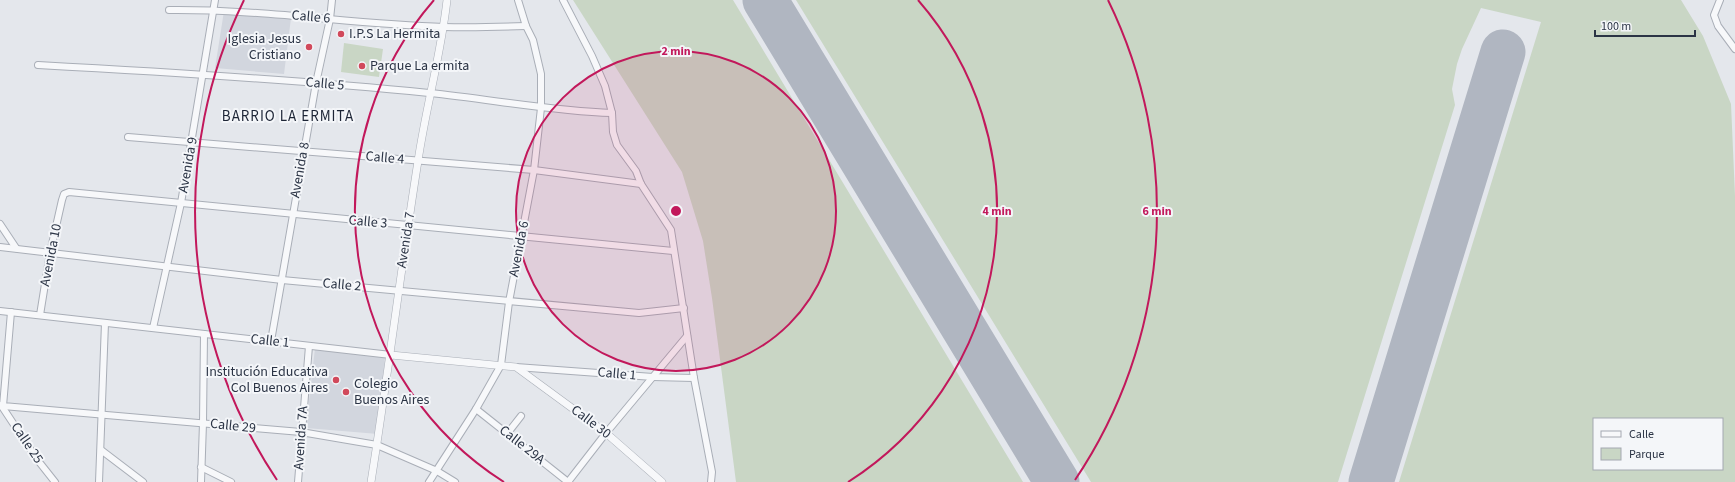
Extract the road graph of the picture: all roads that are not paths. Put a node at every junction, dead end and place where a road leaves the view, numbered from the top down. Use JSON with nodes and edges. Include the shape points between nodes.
{"nodes":[{"id":1,"x":215,"y":0,"type":"edge"},
{"id":2,"x":332,"y":0,"type":"edge"},
{"id":3,"x":447,"y":0,"type":"edge"},
{"id":4,"x":518,"y":0,"type":"edge"},
{"id":5,"x":562,"y":0,"type":"edge"},
{"id":6,"x":1720,"y":0,"type":"edge"},
{"id":7,"x":214,"y":9,"type":"junction"},
{"id":8,"x":169,"y":10,"type":"dead end"},
{"id":9,"x":330,"y":19,"type":"junction"},
{"id":10,"x":526,"y":26,"type":"junction"},
{"id":11,"x":443,"y":27,"type":"junction"},
{"id":12,"x":1735,"y":49,"type":"edge"},
{"id":13,"x":38,"y":65,"type":"dead end"},
{"id":14,"x":202,"y":74,"type":"junction"},
{"id":15,"x":316,"y":83,"type":"junction"},
{"id":16,"x":430,"y":93,"type":"junction"},
{"id":17,"x":541,"y":108,"type":"junction"},
{"id":18,"x":612,"y":113,"type":"junction"},
{"id":19,"x":128,"y":137,"type":"dead end"},
{"id":20,"x":192,"y":142,"type":"junction"},
{"id":21,"x":304,"y":151,"type":"junction"},
{"id":22,"x":418,"y":160,"type":"junction"},
{"id":23,"x":534,"y":170,"type":"junction"},
{"id":24,"x":641,"y":184,"type":"junction"},
{"id":25,"x":64,"y":194,"type":"joint"},
{"id":26,"x":181,"y":202,"type":"junction"},
{"id":27,"x":293,"y":215,"type":"junction"},
{"id":28,"x":0,"y":224,"type":"edge"},
{"id":29,"x":408,"y":226,"type":"junction"},
{"id":30,"x":521,"y":237,"type":"junction"},
{"id":31,"x":0,"y":247,"type":"edge"},
{"id":32,"x":16,"y":248,"type":"junction"},
{"id":33,"x":673,"y":251,"type":"junction"},
{"id":34,"x":50,"y":252,"type":"junction"},
{"id":35,"x":166,"y":265,"type":"junction"},
{"id":36,"x":282,"y":280,"type":"junction"},
{"id":37,"x":398,"y":290,"type":"junction"},
{"id":38,"x":509,"y":302,"type":"junction"},
{"id":39,"x":684,"y":308,"type":"junction"},
{"id":40,"x":0,"y":311,"type":"edge"},
{"id":41,"x":11,"y":312,"type":"junction"},
{"id":42,"x":40,"y":316,"type":"junction"},
{"id":43,"x":105,"y":323,"type":"junction"},
{"id":44,"x":153,"y":328,"type":"junction"},
{"id":45,"x":204,"y":334,"type":"junction"},
{"id":46,"x":687,"y":336,"type":"junction"},
{"id":47,"x":271,"y":341,"type":"junction"},
{"id":48,"x":309,"y":346,"type":"junction"},
{"id":49,"x":391,"y":355,"type":"junction"},
{"id":50,"x":501,"y":365,"type":"junction"},
{"id":51,"x":516,"y":367,"type":"junction"},
{"id":52,"x":540,"y":369,"type":"junction"},
{"id":53,"x":653,"y":377,"type":"junction"},
{"id":54,"x":694,"y":378,"type":"junction"},
{"id":55,"x":535,"y":381,"type":"junction"},
{"id":56,"x":1,"y":405,"type":"edge"},
{"id":57,"x":476,"y":409,"type":"junction"},
{"id":58,"x":101,"y":416,"type":"junction"},
{"id":59,"x":521,"y":416,"type":"dead end"},
{"id":60,"x":203,"y":423,"type":"junction"},
{"id":61,"x":301,"y":432,"type":"junction"},
{"id":62,"x":606,"y":433,"type":"junction"},
{"id":63,"x":507,"y":434,"type":"junction"},
{"id":64,"x":376,"y":445,"type":"junction"},
{"id":65,"x":101,"y":450,"type":"junction"},
{"id":66,"x":201,"y":467,"type":"junction"},
{"id":67,"x":437,"y":471,"type":"junction"},
{"id":68,"x":55,"y":482,"type":"edge"},
{"id":69,"x":99,"y":482,"type":"edge"},
{"id":70,"x":143,"y":482,"type":"edge"},
{"id":71,"x":200,"y":482,"type":"edge"},
{"id":72,"x":232,"y":482,"type":"edge"},
{"id":73,"x":298,"y":482,"type":"edge"},
{"id":74,"x":371,"y":482,"type":"edge"},
{"id":75,"x":429,"y":482,"type":"edge"},
{"id":76,"x":455,"y":482,"type":"edge"},
{"id":77,"x":568,"y":482,"type":"edge"},
{"id":78,"x":662,"y":482,"type":"edge"},
{"id":79,"x":711,"y":482,"type":"edge"}],
"edges":[{"from":1,"to":7,"type":"street","name":"Avenida 9"},
{"from":2,"to":9,"type":"street","name":"Avenida 8"},
{"from":3,"to":11,"type":"street","name":"Avenida 7"},
{"from":4,"to":10,"type":"street","name":"Avenida 6"},
{"from":5,"to":18,"type":"street","via":[[592,56],[605,86]]},
{"from":6,"to":12,"type":"street","via":[[1714,15],[1718,26]]},
{"from":7,"to":8,"type":"street","name":"Calle 6"},
{"from":7,"to":9,"type":"street","name":"Calle 6"},
{"from":7,"to":14,"type":"street","name":"Avenida 9"},
{"from":9,"to":11,"type":"street","name":"Calle 6"},
{"from":9,"to":15,"type":"street","name":"Avenida 8"},
{"from":10,"to":11,"type":"street","name":"Calle 6"},
{"from":10,"to":17,"type":"street","name":"Avenida 6","via":[[533,40],[542,74]]},
{"from":11,"to":16,"type":"street","name":"Avenida 7"},
{"from":13,"to":14,"type":"street","name":"Calle 5"},
{"from":14,"to":15,"type":"street","name":"Calle 5"},
{"from":14,"to":20,"type":"street","name":"Avenida 9"},
{"from":15,"to":16,"type":"street","name":"Calle 5"},
{"from":15,"to":21,"type":"street","name":"Avenida 8"},
{"from":16,"to":17,"type":"street","name":"Calle 5"},
{"from":16,"to":22,"type":"street","name":"Avenida 7"},
{"from":17,"to":18,"type":"street","name":"Calle 5"},
{"from":17,"to":23,"type":"street","name":"Avenida 6"},
{"from":18,"to":24,"type":"street","via":[[617,146],[636,171]]},
{"from":19,"to":20,"type":"street","name":"Calle 4"},
{"from":20,"to":21,"type":"street","name":"Calle 4"},
{"from":20,"to":26,"type":"street","name":"Avenida 9"},
{"from":21,"to":22,"type":"street","name":"Calle 4"},
{"from":21,"to":27,"type":"street","name":"Avenida 8"},
{"from":22,"to":23,"type":"street","name":"Calle 4"},
{"from":22,"to":29,"type":"street","name":"Avenida 7"},
{"from":23,"to":24,"type":"street","name":"Calle 4"},
{"from":23,"to":30,"type":"street","name":"Avenida 6"},
{"from":24,"to":33,"type":"street","via":[[671,230]]},
{"from":25,"to":26,"type":"street","name":"Calle 3","via":[[69,192]]},
{"from":25,"to":34,"type":"street","name":"Avenida 10"},
{"from":26,"to":27,"type":"street","name":"Calle 3"},
{"from":26,"to":35,"type":"street","name":"Avenida 9"},
{"from":27,"to":29,"type":"street","name":"Calle 3"},
{"from":27,"to":36,"type":"street","name":"Avenida 8"},
{"from":28,"to":32,"type":"street"},
{"from":29,"to":30,"type":"street","name":"Calle 3"},
{"from":29,"to":37,"type":"street","name":"Avenida 7"},
{"from":30,"to":33,"type":"street","name":"Calle 3"},
{"from":30,"to":38,"type":"street","name":"Avenida 6"},
{"from":31,"to":32,"type":"street","name":"Calle 2"},
{"from":32,"to":34,"type":"street","name":"Calle 2"},
{"from":33,"to":39,"type":"street"},
{"from":34,"to":35,"type":"street","name":"Calle 2"},
{"from":34,"to":42,"type":"street","name":"Avenida 10"},
{"from":35,"to":36,"type":"street","name":"Calle 2"},
{"from":35,"to":44,"type":"street","name":"Avenida 9"},
{"from":36,"to":37,"type":"street","name":"Calle 2"},
{"from":36,"to":47,"type":"street","name":"Avenida 8"},
{"from":37,"to":38,"type":"street","name":"Calle 2"},
{"from":37,"to":49,"type":"street","name":"Avenida 7"},
{"from":38,"to":39,"type":"street","name":"Calle 2","via":[[639,314]]},
{"from":38,"to":50,"type":"street","name":"Avenida 6"},
{"from":39,"to":46,"type":"street"},
{"from":40,"to":41,"type":"street","name":"Calle 1"},
{"from":41,"to":42,"type":"street","name":"Calle 1"},
{"from":41,"to":56,"type":"street"},
{"from":42,"to":43,"type":"street","name":"Calle 1"},
{"from":43,"to":44,"type":"street","name":"Calle 1"},
{"from":43,"to":58,"type":"street"},
{"from":44,"to":45,"type":"street","name":"Calle 1"},
{"from":45,"to":47,"type":"street","name":"Calle 1"},
{"from":45,"to":60,"type":"street"},
{"from":46,"to":53,"type":"street"},
{"from":46,"to":54,"type":"street"},
{"from":47,"to":48,"type":"street","name":"Calle 1"},
{"from":48,"to":49,"type":"street","name":"Calle 1"},
{"from":48,"to":61,"type":"street","name":"Avenida 7A"},
{"from":49,"to":50,"type":"street","name":"Calle 1"},
{"from":49,"to":64,"type":"street","name":"Avenida 7"},
{"from":50,"to":51,"type":"street","name":"Calle 1"},
{"from":50,"to":57,"type":"street","name":"Avenida 6"},
{"from":51,"to":52,"type":"street","name":"Calle 1"},
{"from":51,"to":55,"type":"street","name":"Calle 30"},
{"from":52,"to":53,"type":"street","name":"Calle 1"},
{"from":52,"to":55,"type":"street"},
{"from":53,"to":54,"type":"street","name":"Calle 1"},
{"from":53,"to":62,"type":"street"},
{"from":54,"to":79,"type":"street","via":[[712,472]]},
{"from":55,"to":62,"type":"street","name":"Calle 30"},
{"from":56,"to":58,"type":"street","name":"Calle 29"},
{"from":56,"to":68,"type":"street","name":"Calle 25"},
{"from":57,"to":63,"type":"street","name":"Calle 29A"},
{"from":57,"to":67,"type":"street","name":"Avenida 6"},
{"from":58,"to":60,"type":"street","name":"Calle 29"},
{"from":58,"to":65,"type":"street"},
{"from":59,"to":63,"type":"street"},
{"from":60,"to":61,"type":"street","name":"Calle 29"},
{"from":60,"to":66,"type":"street"},
{"from":61,"to":64,"type":"street","name":"Calle 29"},
{"from":61,"to":73,"type":"street","name":"Avenida 7A"},
{"from":62,"to":77,"type":"street"},
{"from":62,"to":78,"type":"street","name":"Calle 30"},
{"from":63,"to":77,"type":"street","name":"Calle 29A"},
{"from":64,"to":67,"type":"street","name":"Calle 29"},
{"from":64,"to":74,"type":"street","name":"Avenida 7"},
{"from":65,"to":69,"type":"street"},
{"from":65,"to":70,"type":"street"},
{"from":66,"to":71,"type":"street"},
{"from":66,"to":72,"type":"street"},
{"from":67,"to":75,"type":"street","name":"Avenida 6"},
{"from":67,"to":76,"type":"street","name":"Calle 29"}]}
